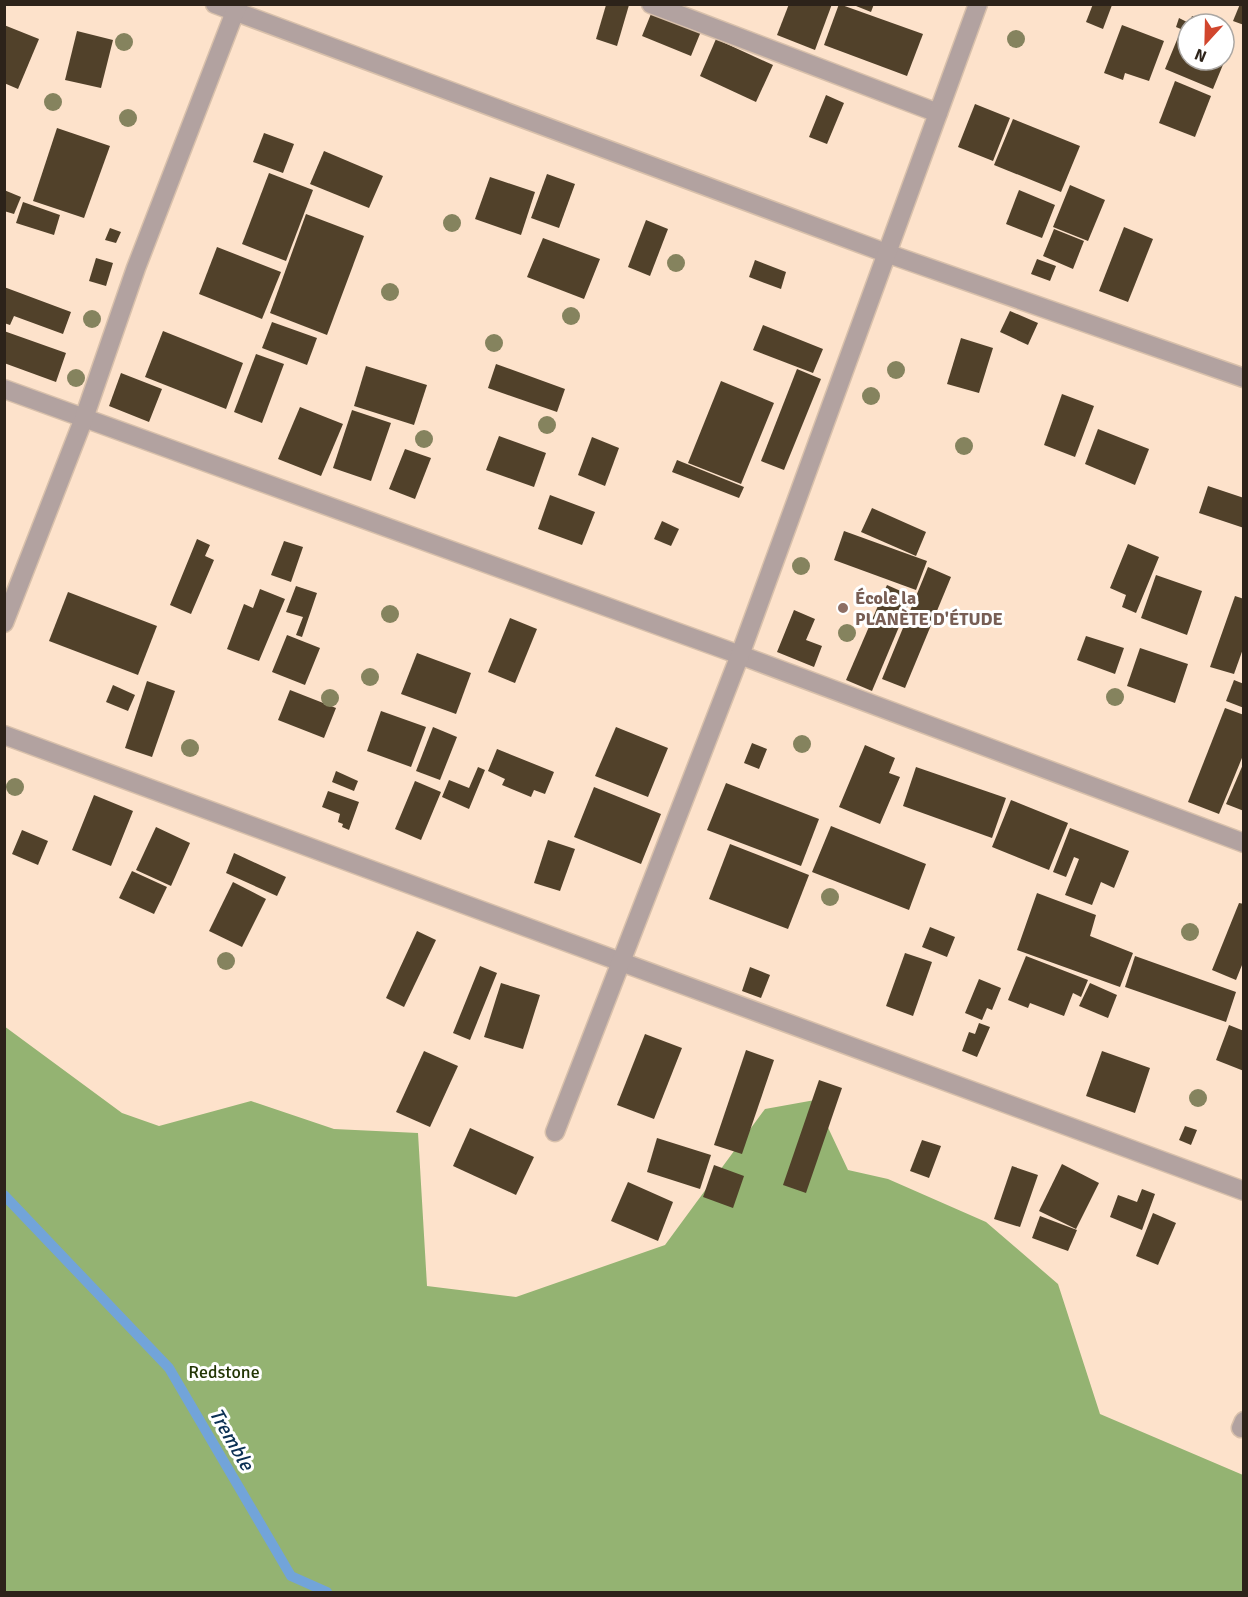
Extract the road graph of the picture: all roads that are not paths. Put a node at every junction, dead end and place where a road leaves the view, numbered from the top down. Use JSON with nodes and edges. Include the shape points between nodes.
{"nodes":[{"id":1,"x":215,"y":4,"type":"edge"},
{"id":2,"x":651,"y":4,"type":"edge"},
{"id":3,"x":978,"y":4,"type":"edge"},
{"id":4,"x":237,"y":8,"type":"edge"},
{"id":5,"x":938,"y":113,"type":"junction"},
{"id":6,"x":886,"y":253,"type":"junction"},
{"id":7,"x":1244,"y":378,"type":"edge"},
{"id":8,"x":4,"y":389,"type":"edge"},
{"id":9,"x":84,"y":418,"type":"junction"},
{"id":10,"x":4,"y":623,"type":"edge"},
{"id":11,"x":740,"y":655,"type":"junction"},
{"id":12,"x":4,"y":735,"type":"edge"},
{"id":13,"x":1244,"y":843,"type":"edge"},
{"id":14,"x":621,"y":963,"type":"junction"},
{"id":15,"x":555,"y":1132,"type":"dead end"},
{"id":16,"x":1244,"y":1191,"type":"edge"}],
"edges":[{"from":1,"to":4,"type":"street"},
{"from":2,"to":5,"type":"street"},
{"from":3,"to":5,"type":"street"},
{"from":4,"to":6,"type":"street"},
{"from":4,"to":9,"type":"street","via":[[136,268]]},
{"from":5,"to":6,"type":"street"},
{"from":6,"to":7,"type":"street"},
{"from":6,"to":11,"type":"street"},
{"from":8,"to":9,"type":"street"},
{"from":9,"to":10,"type":"street"},
{"from":9,"to":11,"type":"street"},
{"from":11,"to":13,"type":"street"},
{"from":11,"to":14,"type":"street"},
{"from":12,"to":14,"type":"street"},
{"from":14,"to":15,"type":"street"},
{"from":14,"to":16,"type":"street"}]}
